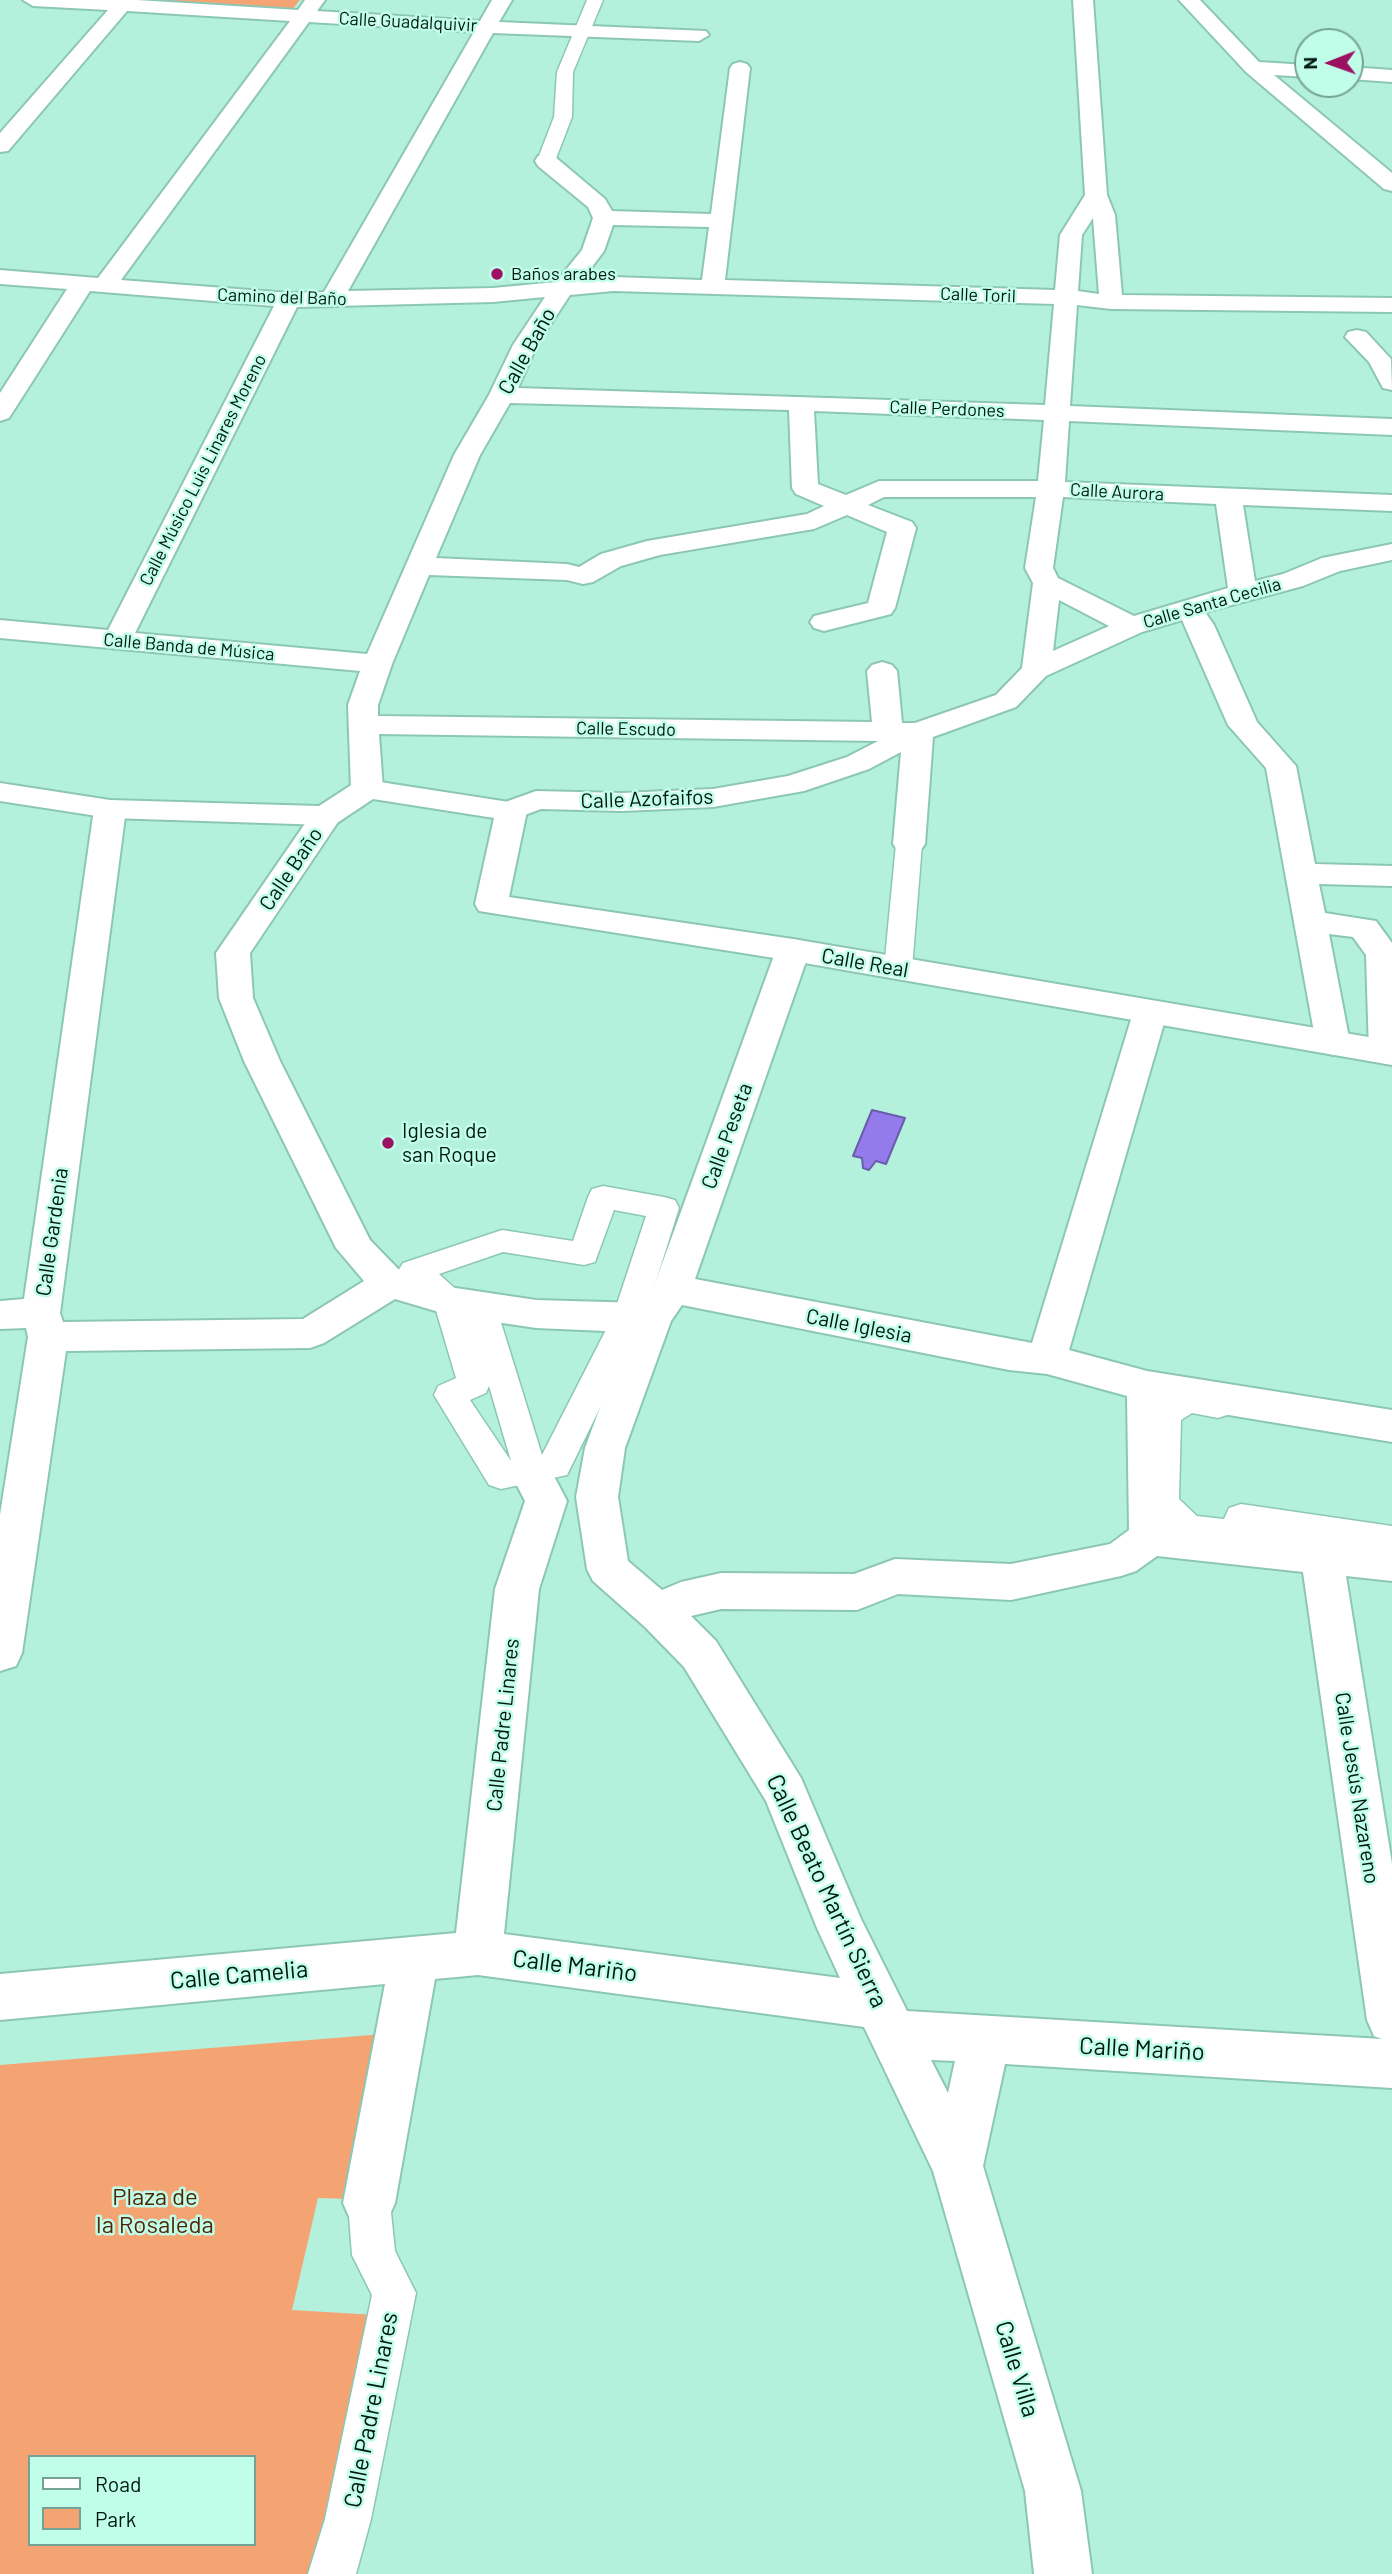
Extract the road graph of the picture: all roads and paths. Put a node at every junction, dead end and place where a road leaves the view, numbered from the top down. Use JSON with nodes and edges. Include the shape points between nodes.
{"nodes":[{"id":1,"x":33,"y":0,"type":"edge"},
{"id":2,"x":502,"y":0,"type":"edge"},
{"id":3,"x":595,"y":0,"type":"edge"},
{"id":4,"x":1083,"y":0,"type":"edge"},
{"id":5,"x":1189,"y":0,"type":"edge"},
{"id":6,"x":125,"y":3,"type":"edge"},
{"id":7,"x":309,"y":8,"type":"edge"},
{"id":8,"x":487,"y":27,"type":"junction"},
{"id":9,"x":580,"y":32,"type":"junction"},
{"id":10,"x":699,"y":35,"type":"dead end"},
{"id":11,"x":740,"y":68,"type":"dead end"},
{"id":12,"x":1253,"y":68,"type":"junction"},
{"id":13,"x":1294,"y":70,"type":"edge"},
{"id":14,"x":1364,"y":75,"type":"edge"},
{"id":15,"x":1392,"y":76,"type":"edge"},
{"id":16,"x":0,"y":146,"type":"edge"},
{"id":17,"x":547,"y":161,"type":"joint"},
{"id":18,"x":1382,"y":169,"type":"edge"},
{"id":19,"x":1392,"y":184,"type":"edge"},
{"id":20,"x":1097,"y":195,"type":"junction"},
{"id":21,"x":604,"y":218,"type":"junction"},
{"id":22,"x":721,"y":221,"type":"junction"},
{"id":23,"x":0,"y":277,"type":"edge"},
{"id":24,"x":94,"y":284,"type":"junction"},
{"id":25,"x":713,"y":286,"type":"junction"},
{"id":26,"x":564,"y":287,"type":"junction"},
{"id":27,"x":1066,"y":298,"type":"junction"},
{"id":28,"x":289,"y":300,"type":"junction"},
{"id":29,"x":331,"y":300,"type":"junction"},
{"id":30,"x":1111,"y":302,"type":"junction"},
{"id":31,"x":1392,"y":305,"type":"edge"},
{"id":32,"x":1357,"y":337,"type":"dead end"},
{"id":33,"x":1392,"y":383,"type":"edge"},
{"id":34,"x":502,"y":395,"type":"junction"},
{"id":35,"x":801,"y":403,"type":"junction"},
{"id":36,"x":0,"y":413,"type":"edge"},
{"id":37,"x":1055,"y":413,"type":"junction"},
{"id":38,"x":1392,"y":427,"type":"edge"},
{"id":39,"x":1051,"y":489,"type":"junction"},
{"id":40,"x":1229,"y":498,"type":"junction"},
{"id":41,"x":1392,"y":503,"type":"edge"},
{"id":42,"x":846,"y":505,"type":"junction"},
{"id":43,"x":1392,"y":552,"type":"edge"},
{"id":44,"x":414,"y":577,"type":"junction"},
{"id":45,"x":1046,"y":583,"type":"junction"},
{"id":46,"x":1243,"y":593,"type":"junction"},
{"id":47,"x":1189,"y":609,"type":"junction"},
{"id":48,"x":824,"y":622,"type":"dead end"},
{"id":49,"x":1132,"y":626,"type":"junction"},
{"id":50,"x":0,"y":629,"type":"edge"},
{"id":51,"x":117,"y":640,"type":"junction"},
{"id":52,"x":377,"y":664,"type":"junction"},
{"id":53,"x":1036,"y":670,"type":"junction"},
{"id":54,"x":882,"y":671,"type":"dead end"},
{"id":55,"x":363,"y":725,"type":"junction"},
{"id":56,"x":903,"y":732,"type":"junction"},
{"id":57,"x":367,"y":789,"type":"junction"},
{"id":58,"x":0,"y":792,"type":"edge"},
{"id":59,"x":110,"y":809,"type":"junction"},
{"id":60,"x":511,"y":811,"type":"junction"},
{"id":61,"x":326,"y":816,"type":"junction"},
{"id":62,"x":909,"y":844,"type":"joint"},
{"id":63,"x":1300,"y":873,"type":"junction"},
{"id":64,"x":1392,"y":876,"type":"edge"},
{"id":65,"x":1310,"y":921,"type":"junction"},
{"id":66,"x":793,"y":950,"type":"junction"},
{"id":67,"x":898,"y":969,"type":"junction"},
{"id":68,"x":1150,"y":1013,"type":"junction"},
{"id":69,"x":1333,"y":1043,"type":"junction"},
{"id":70,"x":1389,"y":1053,"type":"edge"},
{"id":71,"x":390,"y":1284,"type":"junction"},
{"id":72,"x":466,"y":1304,"type":"junction"},
{"id":73,"x":651,"y":1307,"type":"junction"},
{"id":74,"x":0,"y":1315,"type":"edge"},
{"id":75,"x":45,"y":1325,"type":"junction"},
{"id":76,"x":1047,"y":1359,"type":"junction"},
{"id":77,"x":1147,"y":1386,"type":"junction"},
{"id":78,"x":1392,"y":1426,"type":"edge"},
{"id":79,"x":1392,"y":1432,"type":"edge"},
{"id":80,"x":538,"y":1486,"type":"junction"},
{"id":81,"x":597,"y":1497,"type":"junction"},
{"id":82,"x":1150,"y":1538,"type":"junction"},
{"id":83,"x":1392,"y":1541,"type":"edge"},
{"id":84,"x":1322,"y":1557,"type":"junction"},
{"id":85,"x":1392,"y":1564,"type":"edge"},
{"id":86,"x":660,"y":1614,"type":"junction"},
{"id":87,"x":0,"y":1653,"type":"edge"},
{"id":88,"x":478,"y":1953,"type":"junction"},
{"id":89,"x":414,"y":1959,"type":"junction"},
{"id":90,"x":0,"y":1997,"type":"edge"},
{"id":91,"x":886,"y":2020,"type":"junction"},
{"id":92,"x":1392,"y":2020,"type":"edge"},
{"id":93,"x":985,"y":2040,"type":"junction"},
{"id":94,"x":1392,"y":2064,"type":"edge"},
{"id":95,"x":957,"y":2166,"type":"junction"},
{"id":96,"x":369,"y":2203,"type":"joint"},
{"id":97,"x":332,"y":2574,"type":"edge"},
{"id":98,"x":1063,"y":2574,"type":"edge"}],
"edges":[{"from":1,"to":6,"type":"street","name":"Calle Guadalquivir"},
{"from":2,"to":8,"type":"street"},
{"from":3,"to":9,"type":"street"},
{"from":4,"to":20,"type":"street"},
{"from":5,"to":12,"type":"street"},
{"from":6,"to":7,"type":"street","name":"Calle Guadalquivir"},
{"from":6,"to":16,"type":"street"},
{"from":7,"to":8,"type":"street","name":"Calle Guadalquivir"},
{"from":7,"to":24,"type":"street"},
{"from":8,"to":9,"type":"street","name":"Calle Guadalquivir"},
{"from":8,"to":29,"type":"street"},
{"from":9,"to":10,"type":"street","name":"Calle Guadalquivir"},
{"from":9,"to":17,"type":"street","via":[[565,72],[563,117]]},
{"from":11,"to":22,"type":"street"},
{"from":12,"to":13,"type":"street"},
{"from":12,"to":18,"type":"street"},
{"from":14,"to":15,"type":"street"},
{"from":17,"to":21,"type":"street","via":[[597,204]]},
{"from":18,"to":19,"type":"street"},
{"from":20,"to":27,"type":"street","via":[[1070,235]]},
{"from":20,"to":30,"type":"street","via":[[1104,215]]},
{"from":21,"to":22,"type":"street"},
{"from":21,"to":26,"type":"street","name":"Calle Baño","via":[[593,251]]},
{"from":22,"to":25,"type":"street"},
{"from":23,"to":24,"type":"street","name":"Camino del Baño"},
{"from":24,"to":28,"type":"street","name":"Camino del Baño"},
{"from":24,"to":36,"type":"street"},
{"from":25,"to":26,"type":"street","name":"Calle Toril"},
{"from":25,"to":27,"type":"street","name":"Calle Toril"},
{"from":26,"to":29,"type":"street","name":"Camino del Baño","via":[[493,295]]},
{"from":26,"to":34,"type":"street","name":"Calle Baño","via":[[525,345]]},
{"from":27,"to":30,"type":"street","name":"Calle Toril"},
{"from":27,"to":37,"type":"street"},
{"from":28,"to":29,"type":"street","name":"Camino del Baño"},
{"from":28,"to":51,"type":"street","name":"Calle Músico Luis Linares Moreno"},
{"from":30,"to":31,"type":"street","name":"Calle Toril"},
{"from":32,"to":33,"type":"street","via":[[1379,359]]},
{"from":34,"to":35,"type":"street","name":"Calle Perdones"},
{"from":34,"to":44,"type":"street","name":"Calle Baño","via":[[467,455]]},
{"from":35,"to":37,"type":"street","name":"Calle Perdones"},
{"from":35,"to":42,"type":"street","via":[[806,488]]},
{"from":37,"to":38,"type":"street","name":"Calle Perdones"},
{"from":37,"to":39,"type":"street"},
{"from":39,"to":40,"type":"street","name":"Calle Aurora"},
{"from":39,"to":42,"type":"street","name":"Calle Aurora","via":[[879,489]]},
{"from":39,"to":45,"type":"street","via":[[1040,568]]},
{"from":40,"to":41,"type":"street","name":"Calle Aurora"},
{"from":40,"to":46,"type":"street"},
{"from":42,"to":44,"type":"street","name":"Calle Aurora","via":[[814,521],[657,547],[611,560],[583,576],[580,589],[561,594]]},
{"from":42,"to":48,"type":"street","via":[[902,528],[881,608]]},
{"from":43,"to":46,"type":"street","name":"Calle Santa Cecilia","via":[[1332,564]]},
{"from":44,"to":52,"type":"street","name":"Calle Baño"},
{"from":45,"to":49,"type":"street"},
{"from":45,"to":53,"type":"street"},
{"from":46,"to":47,"type":"street","name":"Calle Santa Cecilia"},
{"from":47,"to":49,"type":"street","name":"Calle Santa Cecilia"},
{"from":47,"to":63,"type":"street","via":[[1243,725],[1281,766]]},
{"from":49,"to":53,"type":"street","name":"Calle Santa Cecilia"},
{"from":50,"to":51,"type":"street","name":"Calle Banda de Música"},
{"from":51,"to":52,"type":"street","name":"Calle Banda de Música"},
{"from":52,"to":55,"type":"street","name":"Calle Baño","via":[[363,705]]},
{"from":53,"to":56,"type":"street","name":"Calle Escudo","via":[[1006,701]]},
{"from":54,"to":56,"type":"street"},
{"from":55,"to":56,"type":"street","name":"Calle Escudo"},
{"from":55,"to":57,"type":"street","name":"Calle Baño"},
{"from":56,"to":60,"type":"street","name":"Calle Azofaifos","via":[[858,763],[793,784],[713,799],[536,800]]},
{"from":56,"to":62,"type":"street"},
{"from":57,"to":60,"type":"street","name":"Calle Azofaifos"},
{"from":57,"to":61,"type":"street","name":"Calle Baño"},
{"from":58,"to":59,"type":"street"},
{"from":59,"to":61,"type":"street"},
{"from":59,"to":75,"type":"street","name":"Calle Gardenia"},
{"from":60,"to":66,"type":"street","name":"Calle Real","via":[[491,904]]},
{"from":61,"to":71,"type":"street","name":"Calle Baño","via":[[233,953],[236,998],[262,1061],[355,1248]]},
{"from":62,"to":67,"type":"street"},
{"from":63,"to":64,"type":"street"},
{"from":63,"to":65,"type":"street"},
{"from":65,"to":69,"type":"street"},
{"from":65,"to":70,"type":"street","via":[[1364,928],[1383,955]]},
{"from":66,"to":67,"type":"street","name":"Calle Real"},
{"from":66,"to":73,"type":"street","name":"Calle Peseta"},
{"from":67,"to":68,"type":"street","name":"Calle Real"},
{"from":68,"to":69,"type":"street","name":"Calle Real"},
{"from":68,"to":76,"type":"street"},
{"from":69,"to":70,"type":"street","name":"Calle Real"},
{"from":71,"to":72,"type":"street","name":"Calle Baño"},
{"from":71,"to":75,"type":"street","via":[[310,1334]]},
{"from":72,"to":73,"type":"street","name":"Calle Iglesia","via":[[536,1314]]},
{"from":72,"to":73,"type":"street","via":[[414,1271],[502,1241],[584,1254],[603,1197],[664,1208]]},
{"from":72,"to":80,"type":"street"},
{"from":72,"to":80,"type":"street","via":[[474,1384],[450,1395],[500,1476]]},
{"from":73,"to":76,"type":"street","name":"Calle Iglesia"},
{"from":73,"to":80,"type":"street","via":[[555,1466]]},
{"from":73,"to":81,"type":"street","name":"Calle Peseta","via":[[605,1448]]},
{"from":74,"to":75,"type":"street"},
{"from":75,"to":87,"type":"street","name":"Calle Gardenia"},
{"from":76,"to":77,"type":"street","name":"Calle Iglesia"},
{"from":77,"to":78,"type":"street","name":"Calle Iglesia"},
{"from":77,"to":82,"type":"street"},
{"from":79,"to":83,"type":"street","via":[[1187,1400],[1165,1414],[1162,1504],[1188,1529],[1241,1535],[1241,1518]]},
{"from":80,"to":81,"type":"street"},
{"from":80,"to":88,"type":"street","name":"Calle Padre Linares","via":[[517,1589]]},
{"from":81,"to":86,"type":"street","name":"Calle Beato Martín Sierra","via":[[608,1569]]},
{"from":82,"to":84,"type":"street"},
{"from":82,"to":86,"type":"street","via":[[1121,1559],[1011,1582],[895,1576],[858,1592],[721,1591],[681,1600]]},
{"from":84,"to":85,"type":"street"},
{"from":84,"to":92,"type":"street","name":"Calle Jesús Nazareno"},
{"from":86,"to":91,"type":"street","name":"Calle Beato Martín Sierra","via":[[700,1654],[785,1792],[841,1928]]},
{"from":88,"to":89,"type":"street","name":"Calle Camelia"},
{"from":88,"to":91,"type":"street","name":"Calle Mariño"},
{"from":89,"to":90,"type":"street","name":"Calle Camelia"},
{"from":89,"to":96,"type":"street","name":"Calle Padre Linares"},
{"from":91,"to":93,"type":"street","name":"Calle Mariño"},
{"from":91,"to":95,"type":"street","name":"Calle Villa"},
{"from":93,"to":94,"type":"street","name":"Calle Mariño"},
{"from":93,"to":95,"type":"street","name":"Calle Villa"},
{"from":95,"to":98,"type":"street","name":"Calle Villa","via":[[1053,2491]]},
{"from":96,"to":97,"type":"street","name":"Calle Padre Linares","via":[[374,2255],[394,2293],[348,2519]]}]}
